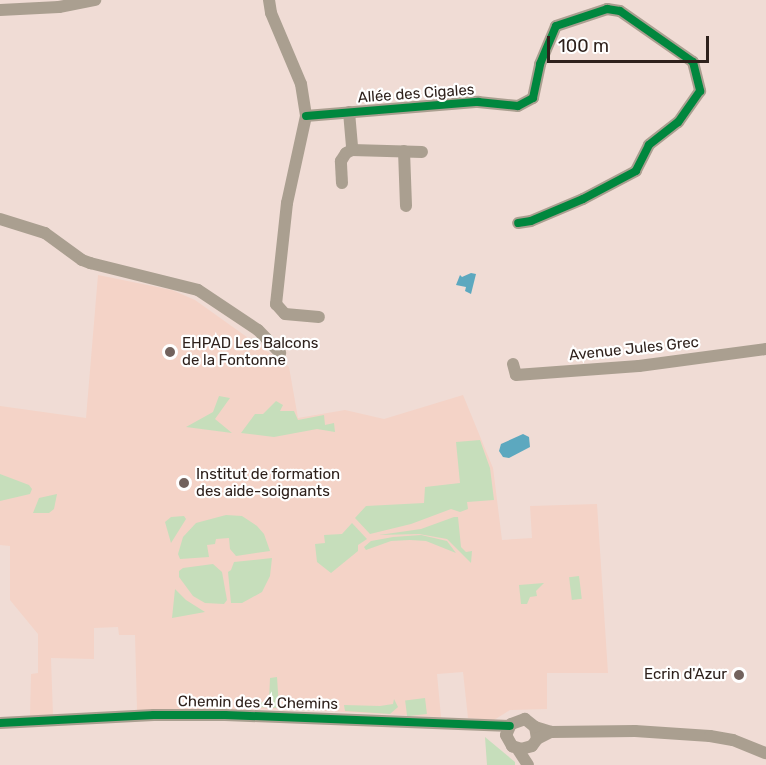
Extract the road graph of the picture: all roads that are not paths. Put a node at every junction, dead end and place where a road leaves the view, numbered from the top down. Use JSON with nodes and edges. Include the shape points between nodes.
{"nodes":[{"id":1,"x":95,"y":0,"type":"edge"},
{"id":2,"x":269,"y":0,"type":"edge"},
{"id":3,"x":0,"y":5,"type":"edge"},
{"id":4,"x":13,"y":8,"type":"junction"},
{"id":5,"x":0,"y":10,"type":"edge"},
{"id":6,"x":349,"y":112,"type":"junction"},
{"id":7,"x":306,"y":116,"type":"junction"},
{"id":8,"x":352,"y":150,"type":"junction"},
{"id":9,"x":404,"y":152,"type":"junction"},
{"id":10,"x":422,"y":152,"type":"dead end"},
{"id":11,"x":342,"y":183,"type":"dead end"},
{"id":12,"x":406,"y":206,"type":"dead end"},
{"id":13,"x":0,"y":219,"type":"edge"},
{"id":14,"x":518,"y":223,"type":"dead end"},
{"id":15,"x":319,"y":317,"type":"dead end"},
{"id":16,"x":766,"y":349,"type":"edge"},
{"id":17,"x":280,"y":353,"type":"dead end"},
{"id":18,"x":513,"y":364,"type":"dead end"},
{"id":19,"x":0,"y":722,"type":"edge"},
{"id":20,"x":508,"y":730,"type":"junction"},
{"id":21,"x":535,"y":737,"type":"junction"},
{"id":22,"x":517,"y":748,"type":"junction"},
{"id":23,"x":766,"y":753,"type":"edge"},
{"id":24,"x":528,"y":765,"type":"edge"}],
"edges":[{"from":1,"to":4,"type":"street","via":[[59,7]]},
{"from":2,"to":7,"type":"street","via":[[301,84]]},
{"from":3,"to":4,"type":"street"},
{"from":4,"to":5,"type":"street"},
{"from":6,"to":7,"type":"street","name":"Allée des Cigales"},
{"from":6,"to":8,"type":"street","name":"Allée des Cigales"},
{"from":6,"to":14,"type":"street","name":"Allée des Cigales","via":[[478,102],[518,106],[533,98],[540,64],[556,26],[607,9],[620,10],[693,62],[700,91],[678,122],[649,146],[636,171],[583,199]]},
{"from":7,"to":15,"type":"street","via":[[287,203],[276,304],[285,314]]},
{"from":8,"to":9,"type":"street"},
{"from":8,"to":11,"type":"street","via":[[342,161]]},
{"from":9,"to":10,"type":"street"},
{"from":9,"to":12,"type":"street"},
{"from":13,"to":17,"type":"street","via":[[45,233],[82,260],[198,290],[258,330]]},
{"from":16,"to":18,"type":"street","name":"Avenue Jules Grec","via":[[639,366],[516,375]]},
{"from":19,"to":20,"type":"street","name":"Chemin des 4 Chemins","via":[[225,715],[375,719]]},
{"from":20,"to":21,"type":"street","name":"Chemin des 4 Chemins","via":[[515,721],[525,719]]},
{"from":20,"to":22,"type":"street"},
{"from":21,"to":22,"type":"street"},
{"from":21,"to":23,"type":"street","via":[[551,732],[679,733],[733,740]]},
{"from":21,"to":24,"type":"street"},
{"from":22,"to":24,"type":"street"}]}
